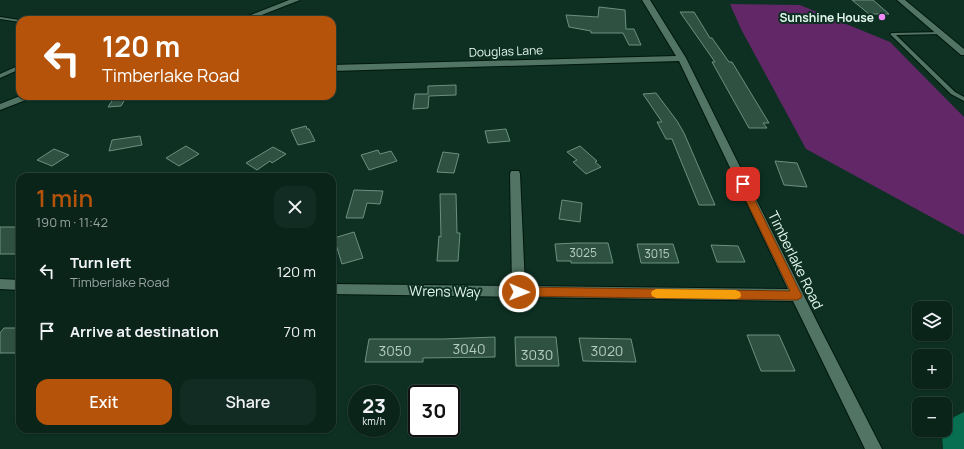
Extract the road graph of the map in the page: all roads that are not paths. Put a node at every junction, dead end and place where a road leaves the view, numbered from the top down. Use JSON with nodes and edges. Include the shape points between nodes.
{"nodes":[{"id":1,"x":296,"y":0,"type":"edge"},
{"id":2,"x":644,"y":0,"type":"edge"},
{"id":3,"x":901,"y":0,"type":"edge"},
{"id":4,"x":253,"y":16,"type":"edge"},
{"id":5,"x":0,"y":18,"type":"edge"},
{"id":6,"x":10,"y":20,"type":"junction"},
{"id":7,"x":16,"y":21,"type":"edge"},
{"id":8,"x":0,"y":25,"type":"edge"},
{"id":9,"x":941,"y":33,"type":"junction"},
{"id":10,"x":949,"y":40,"type":"junction"},
{"id":11,"x":964,"y":40,"type":"edge"},
{"id":12,"x":964,"y":53,"type":"edge"},
{"id":13,"x":682,"y":58,"type":"junction"},
{"id":14,"x":16,"y":68,"type":"edge"},
{"id":15,"x":336,"y":68,"type":"edge"},
{"id":16,"x":0,"y":76,"type":"edge"},
{"id":17,"x":964,"y":99,"type":"edge"},
{"id":18,"x":18,"y":100,"type":"edge"},
{"id":19,"x":0,"y":107,"type":"edge"},
{"id":20,"x":515,"y":174,"type":"dead end"},
{"id":21,"x":0,"y":284,"type":"edge"},
{"id":22,"x":16,"y":285,"type":"edge"},
{"id":23,"x":336,"y":289,"type":"edge"},
{"id":24,"x":519,"y":292,"type":"junction"},
{"id":25,"x":797,"y":296,"type":"junction"},
{"id":26,"x":874,"y":449,"type":"edge"}],
"edges":[{"from":1,"to":4,"type":"street"},
{"from":2,"to":13,"type":"street","name":"Timberlake Road"},
{"from":3,"to":9,"type":"street"},
{"from":5,"to":6,"type":"lane"},
{"from":6,"to":7,"type":"lane"},
{"from":6,"to":8,"type":"lane"},
{"from":9,"to":10,"type":"street"},
{"from":9,"to":17,"type":"lane","via":[[892,34],[954,93]]},
{"from":10,"to":11,"type":"street"},
{"from":10,"to":12,"type":"street"},
{"from":13,"to":15,"type":"street","name":"Douglas Lane"},
{"from":13,"to":25,"type":"street","name":"Timberlake Road"},
{"from":14,"to":16,"type":"lane"},
{"from":18,"to":19,"type":"street"},
{"from":20,"to":24,"type":"street"},
{"from":21,"to":22,"type":"street"},
{"from":23,"to":24,"type":"street","name":"Wrens Way"},
{"from":24,"to":25,"type":"street","name":"Wrens Way"},
{"from":25,"to":26,"type":"street","name":"Timberlake Road"}]}
